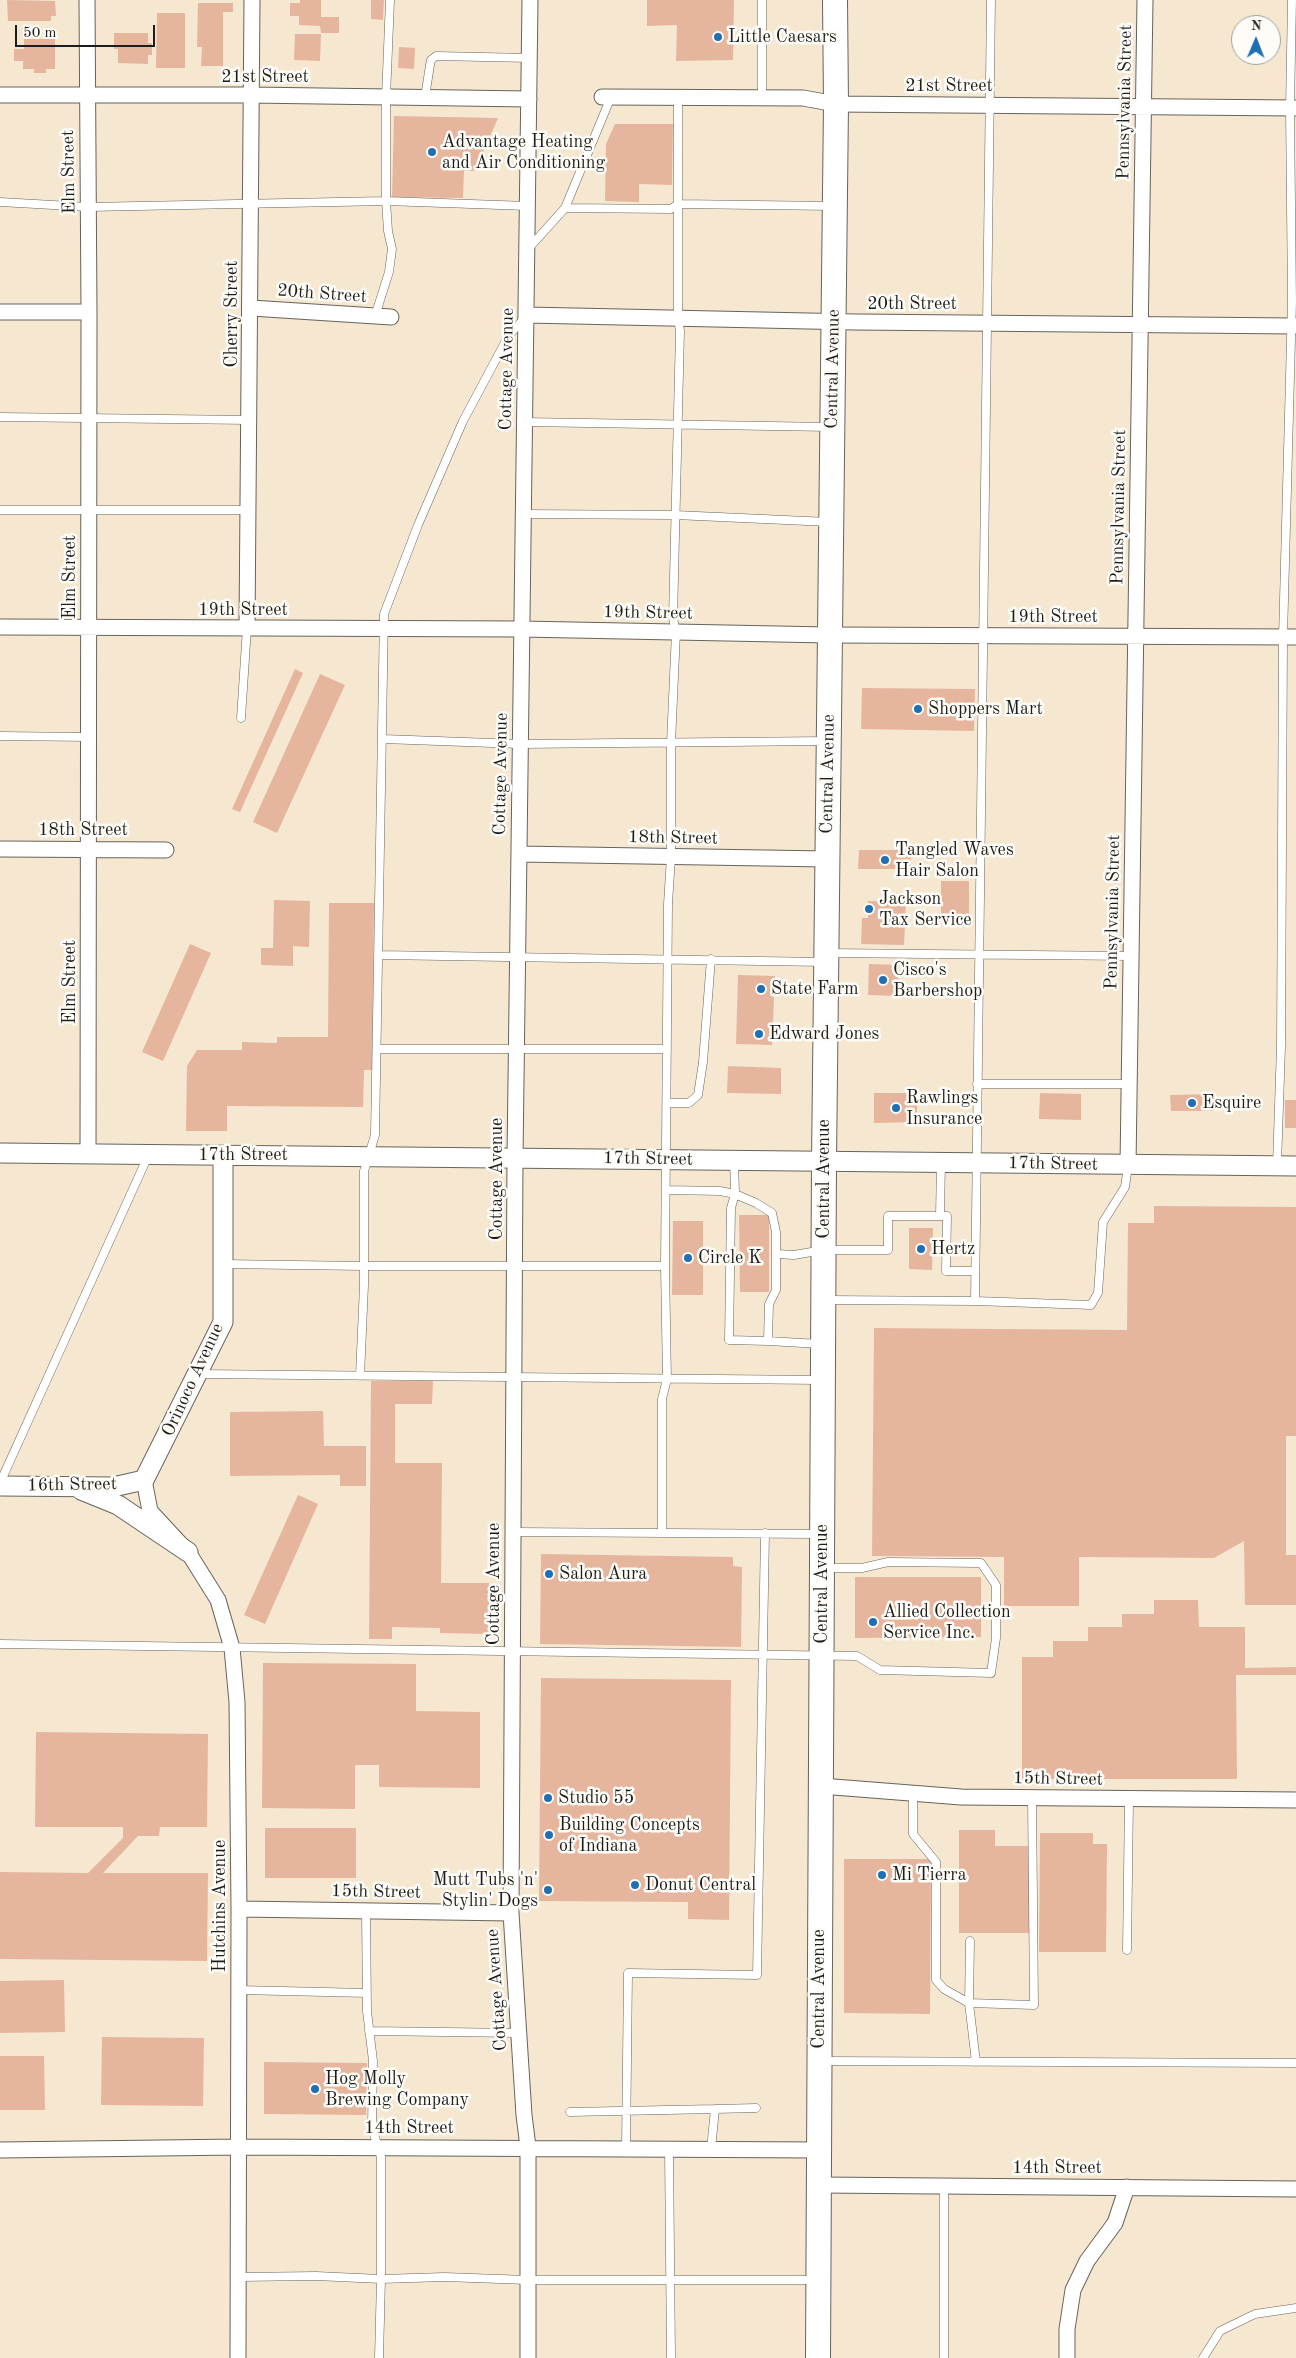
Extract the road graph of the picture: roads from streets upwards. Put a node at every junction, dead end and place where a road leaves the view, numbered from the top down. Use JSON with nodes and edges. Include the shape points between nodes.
{"nodes":[{"id":1,"x":87,"y":0,"type":"edge"},
{"id":2,"x":252,"y":0,"type":"edge"},
{"id":3,"x":530,"y":0,"type":"edge"},
{"id":4,"x":836,"y":0,"type":"edge"},
{"id":5,"x":1145,"y":0,"type":"edge"},
{"id":6,"x":0,"y":96,"type":"edge"},
{"id":7,"x":87,"y":96,"type":"junction"},
{"id":8,"x":251,"y":96,"type":"junction"},
{"id":9,"x":607,"y":97,"type":"road end"},
{"id":10,"x":529,"y":99,"type":"junction"},
{"id":11,"x":836,"y":104,"type":"junction"},
{"id":12,"x":1144,"y":106,"type":"junction"},
{"id":13,"x":1293,"y":108,"type":"edge"},
{"id":14,"x":251,"y":308,"type":"junction"},
{"id":15,"x":0,"y":312,"type":"edge"},
{"id":16,"x":89,"y":312,"type":"junction"},
{"id":17,"x":527,"y":315,"type":"junction"},
{"id":18,"x":390,"y":317,"type":"dead end"},
{"id":19,"x":834,"y":322,"type":"junction"},
{"id":20,"x":1141,"y":324,"type":"junction"},
{"id":21,"x":1293,"y":326,"type":"edge"},
{"id":22,"x":0,"y":627,"type":"edge"},
{"id":23,"x":89,"y":628,"type":"junction"},
{"id":24,"x":247,"y":628,"type":"junction"},
{"id":25,"x":521,"y":629,"type":"junction"},
{"id":26,"x":829,"y":635,"type":"junction"},
{"id":27,"x":1136,"y":636,"type":"junction"},
{"id":28,"x":1290,"y":637,"type":"edge"},
{"id":29,"x":0,"y":849,"type":"edge"},
{"id":30,"x":89,"y":849,"type":"junction"},
{"id":31,"x":166,"y":850,"type":"dead end"},
{"id":32,"x":519,"y":854,"type":"junction"},
{"id":33,"x":827,"y":859,"type":"junction"},
{"id":34,"x":0,"y":1153,"type":"edge"},
{"id":35,"x":88,"y":1154,"type":"junction"},
{"id":36,"x":223,"y":1154,"type":"junction"},
{"id":37,"x":515,"y":1156,"type":"junction"},
{"id":38,"x":824,"y":1161,"type":"junction"},
{"id":39,"x":1128,"y":1165,"type":"junction"},
{"id":40,"x":1287,"y":1166,"type":"edge"},
{"id":41,"x":144,"y":1480,"type":"junction"},
{"id":42,"x":0,"y":1484,"type":"edge"},
{"id":43,"x":70,"y":1486,"type":"junction"},
{"id":44,"x":188,"y":1552,"type":"junction"},
{"id":45,"x":820,"y":1786,"type":"junction"},
{"id":46,"x":1296,"y":1800,"type":"edge"},
{"id":47,"x":239,"y":1909,"type":"junction"},
{"id":48,"x":511,"y":1913,"type":"junction"},
{"id":49,"x":240,"y":2147,"type":"junction"},
{"id":50,"x":528,"y":2147,"type":"junction"},
{"id":51,"x":0,"y":2150,"type":"edge"},
{"id":52,"x":818,"y":2150,"type":"junction"},
{"id":53,"x":819,"y":2185,"type":"junction"},
{"id":54,"x":1127,"y":2188,"type":"junction"},
{"id":55,"x":1296,"y":2189,"type":"edge"},
{"id":56,"x":238,"y":2358,"type":"edge"},
{"id":57,"x":528,"y":2358,"type":"edge"},
{"id":58,"x":818,"y":2358,"type":"edge"},
{"id":59,"x":1067,"y":2358,"type":"edge"}],
"edges":[{"from":1,"to":7,"type":"street","name":"Elm Street"},
{"from":2,"to":8,"type":"street","name":"Cherry Street"},
{"from":3,"to":10,"type":"street","name":"Cottage Avenue"},
{"from":4,"to":11,"type":"main road","name":"Central Avenue"},
{"from":5,"to":12,"type":"street","name":"Pennsylvania Street"},
{"from":6,"to":7,"type":"street","name":"21st Street"},
{"from":7,"to":8,"type":"street","name":"21st Street"},
{"from":7,"to":16,"type":"street","name":"Elm Street"},
{"from":8,"to":10,"type":"street","name":"21st Street"},
{"from":8,"to":14,"type":"street","name":"Cherry Street"},
{"from":9,"to":11,"type":"street","name":"21st Street","via":[[803,98]]},
{"from":10,"to":17,"type":"street","name":"Cottage Avenue"},
{"from":11,"to":12,"type":"street","name":"21st Street"},
{"from":11,"to":19,"type":"main road","name":"Central Avenue"},
{"from":12,"to":13,"type":"street","name":"21st Street"},
{"from":12,"to":20,"type":"street","name":"Pennsylvania Street"},
{"from":14,"to":18,"type":"street","name":"20th Street"},
{"from":14,"to":24,"type":"street","name":"Cherry Street"},
{"from":15,"to":16,"type":"street"},
{"from":16,"to":23,"type":"street","name":"Elm Street"},
{"from":17,"to":19,"type":"street","name":"20th Street"},
{"from":17,"to":25,"type":"street","name":"Cottage Avenue"},
{"from":19,"to":20,"type":"street","name":"20th Street"},
{"from":19,"to":26,"type":"main road","name":"Central Avenue"},
{"from":20,"to":21,"type":"street","name":"20th Street"},
{"from":20,"to":27,"type":"street","name":"Pennsylvania Street"},
{"from":22,"to":23,"type":"street","name":"19th Street"},
{"from":23,"to":24,"type":"street","name":"19th Street"},
{"from":23,"to":30,"type":"street","name":"Elm Street"},
{"from":24,"to":25,"type":"street","name":"19th Street"},
{"from":25,"to":26,"type":"street","name":"19th Street"},
{"from":25,"to":32,"type":"street","name":"Cottage Avenue"},
{"from":26,"to":27,"type":"street","name":"19th Street"},
{"from":26,"to":33,"type":"main road","name":"Central Avenue"},
{"from":27,"to":28,"type":"street","name":"19th Street"},
{"from":27,"to":39,"type":"street","name":"Pennsylvania Street"},
{"from":29,"to":30,"type":"street","name":"18th Street"},
{"from":30,"to":31,"type":"street","name":"18th Street"},
{"from":30,"to":35,"type":"street","name":"Elm Street"},
{"from":32,"to":33,"type":"street","name":"18th Street"},
{"from":32,"to":37,"type":"street","name":"Cottage Avenue"},
{"from":33,"to":38,"type":"main road","name":"Central Avenue"},
{"from":34,"to":35,"type":"street","name":"17th Street"},
{"from":35,"to":36,"type":"street","name":"17th Street"},
{"from":36,"to":37,"type":"street","name":"17th Street"},
{"from":36,"to":41,"type":"street","name":"Orinoco Avenue","via":[[222,1322]]},
{"from":37,"to":38,"type":"street","name":"17th Street"},
{"from":37,"to":48,"type":"street","name":"Cottage Avenue"},
{"from":38,"to":39,"type":"street","name":"17th Street"},
{"from":38,"to":45,"type":"main road","name":"Central Avenue"},
{"from":39,"to":40,"type":"street","name":"17th Street"},
{"from":41,"to":43,"type":"street","name":"16th Street","via":[[113,1487]]},
{"from":41,"to":44,"type":"street","name":"Hutchins Avenue","via":[[150,1511]]},
{"from":42,"to":43,"type":"street","name":"16th Street"},
{"from":43,"to":44,"type":"street","via":[[118,1505]]},
{"from":44,"to":47,"type":"street","name":"Hutchins Avenue","via":[[218,1600],[232,1648],[237,1702]]},
{"from":45,"to":46,"type":"street","name":"15th Street","via":[[961,1797]]},
{"from":45,"to":52,"type":"main road","name":"Central Avenue"},
{"from":47,"to":48,"type":"street","name":"15th Street"},
{"from":47,"to":49,"type":"street","name":"Hutchins Avenue"},
{"from":48,"to":50,"type":"street","name":"Cottage Avenue"},
{"from":49,"to":50,"type":"street","name":"14th Street"},
{"from":49,"to":51,"type":"street","name":"14th Street"},
{"from":49,"to":56,"type":"street","name":"Hutchins Avenue"},
{"from":50,"to":52,"type":"street","name":"14th Street"},
{"from":50,"to":57,"type":"street","name":"Cottage Avenue"},
{"from":52,"to":53,"type":"main road","name":"Central Avenue"},
{"from":53,"to":54,"type":"street","name":"14th Street"},
{"from":53,"to":58,"type":"main road","name":"Central Avenue"},
{"from":54,"to":55,"type":"street","name":"14th Street"},
{"from":54,"to":59,"type":"street","via":[[1115,2223],[1087,2261],[1073,2290],[1067,2329]]}]}
